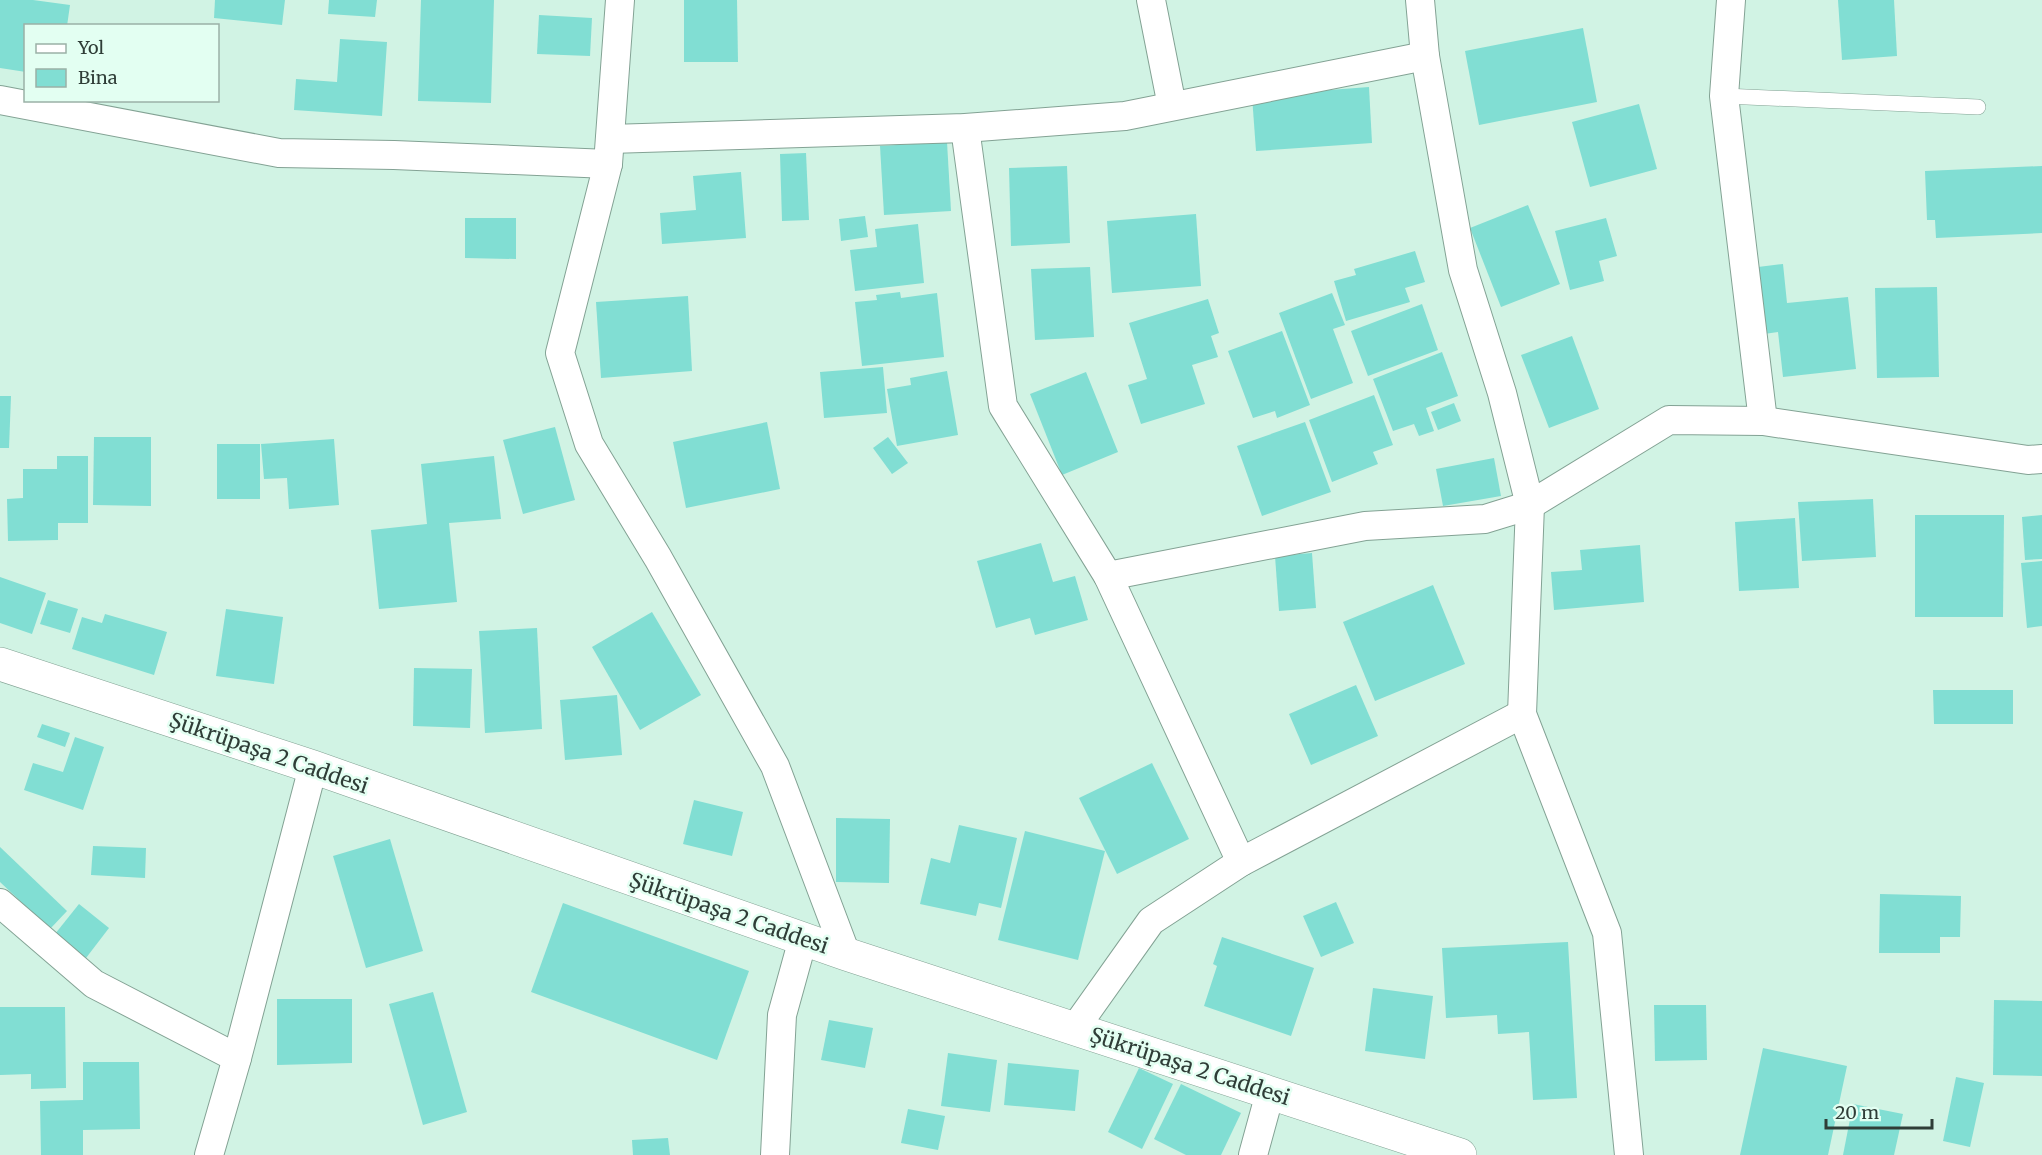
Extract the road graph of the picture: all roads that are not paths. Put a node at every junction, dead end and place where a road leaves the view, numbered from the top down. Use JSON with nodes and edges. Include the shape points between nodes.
{"nodes":[{"id":1,"x":620,"y":0,"type":"edge"},
{"id":2,"x":1151,"y":0,"type":"edge"},
{"id":3,"x":1420,"y":0,"type":"edge"},
{"id":4,"x":1731,"y":0,"type":"edge"},
{"id":5,"x":1425,"y":56,"type":"junction"},
{"id":6,"x":1724,"y":96,"type":"junction"},
{"id":7,"x":0,"y":100,"type":"edge"},
{"id":8,"x":1172,"y":105,"type":"junction"},
{"id":9,"x":1978,"y":107,"type":"dead end"},
{"id":10,"x":965,"y":128,"type":"junction"},
{"id":11,"x":609,"y":152,"type":"junction"},
{"id":12,"x":1763,"y":421,"type":"junction"},
{"id":13,"x":2042,"y":459,"type":"edge"},
{"id":14,"x":1530,"y":505,"type":"junction"},
{"id":15,"x":1108,"y":576,"type":"junction"},
{"id":16,"x":0,"y":664,"type":"edge"},
{"id":17,"x":1522,"y":714,"type":"junction"},
{"id":18,"x":313,"y":767,"type":"junction"},
{"id":19,"x":1241,"y":862,"type":"junction"},
{"id":20,"x":0,"y":903,"type":"edge"},
{"id":21,"x":803,"y":939,"type":"junction"},
{"id":22,"x":846,"y":954,"type":"junction"},
{"id":23,"x":1075,"y":1028,"type":"junction"},
{"id":24,"x":237,"y":1058,"type":"junction"},
{"id":25,"x":1270,"y":1093,"type":"junction"},
{"id":26,"x":209,"y":1155,"type":"edge"},
{"id":27,"x":776,"y":1155,"type":"edge"},
{"id":28,"x":1253,"y":1155,"type":"edge"},
{"id":29,"x":1460,"y":1155,"type":"edge"},
{"id":30,"x":1629,"y":1155,"type":"edge"}],
"edges":[{"from":1,"to":11,"type":"street"},
{"from":2,"to":8,"type":"street"},
{"from":3,"to":5,"type":"street"},
{"from":4,"to":6,"type":"street"},
{"from":5,"to":8,"type":"street"},
{"from":5,"to":14,"type":"street","via":[[1463,270],[1502,393]]},
{"from":6,"to":9,"type":"lane"},
{"from":6,"to":12,"type":"street"},
{"from":7,"to":11,"type":"street","via":[[279,153]]},
{"from":8,"to":10,"type":"street","via":[[1125,116]]},
{"from":10,"to":11,"type":"street"},
{"from":10,"to":15,"type":"street","via":[[1003,406]]},
{"from":11,"to":22,"type":"street","via":[[560,353],[589,444],[775,766]]},
{"from":12,"to":13,"type":"street"},
{"from":12,"to":14,"type":"street","via":[[1670,420]]},
{"from":14,"to":15,"type":"street","via":[[1485,519],[1365,526]]},
{"from":14,"to":17,"type":"street"},
{"from":15,"to":19,"type":"street"},
{"from":16,"to":18,"type":"main road","name":"Şükrüpaşa 2 Caddesi"},
{"from":17,"to":19,"type":"street"},
{"from":17,"to":30,"type":"street","via":[[1607,933]]},
{"from":18,"to":21,"type":"main road","name":"Şükrüpaşa 2 Caddesi"},
{"from":18,"to":24,"type":"street"},
{"from":19,"to":23,"type":"street","via":[[1150,921]]},
{"from":20,"to":24,"type":"street","via":[[94,984]]},
{"from":21,"to":22,"type":"main road","name":"Şükrüpaşa 2 Caddesi"},
{"from":21,"to":27,"type":"street","via":[[783,1015]]},
{"from":22,"to":23,"type":"main road","name":"Şükrüpaşa 2 Caddesi"},
{"from":23,"to":25,"type":"main road","name":"Şükrüpaşa 2 Caddesi"},
{"from":24,"to":26,"type":"street"},
{"from":25,"to":28,"type":"street"},
{"from":25,"to":29,"type":"main road","name":"Şükrüpaşa 2 Caddesi"}]}
